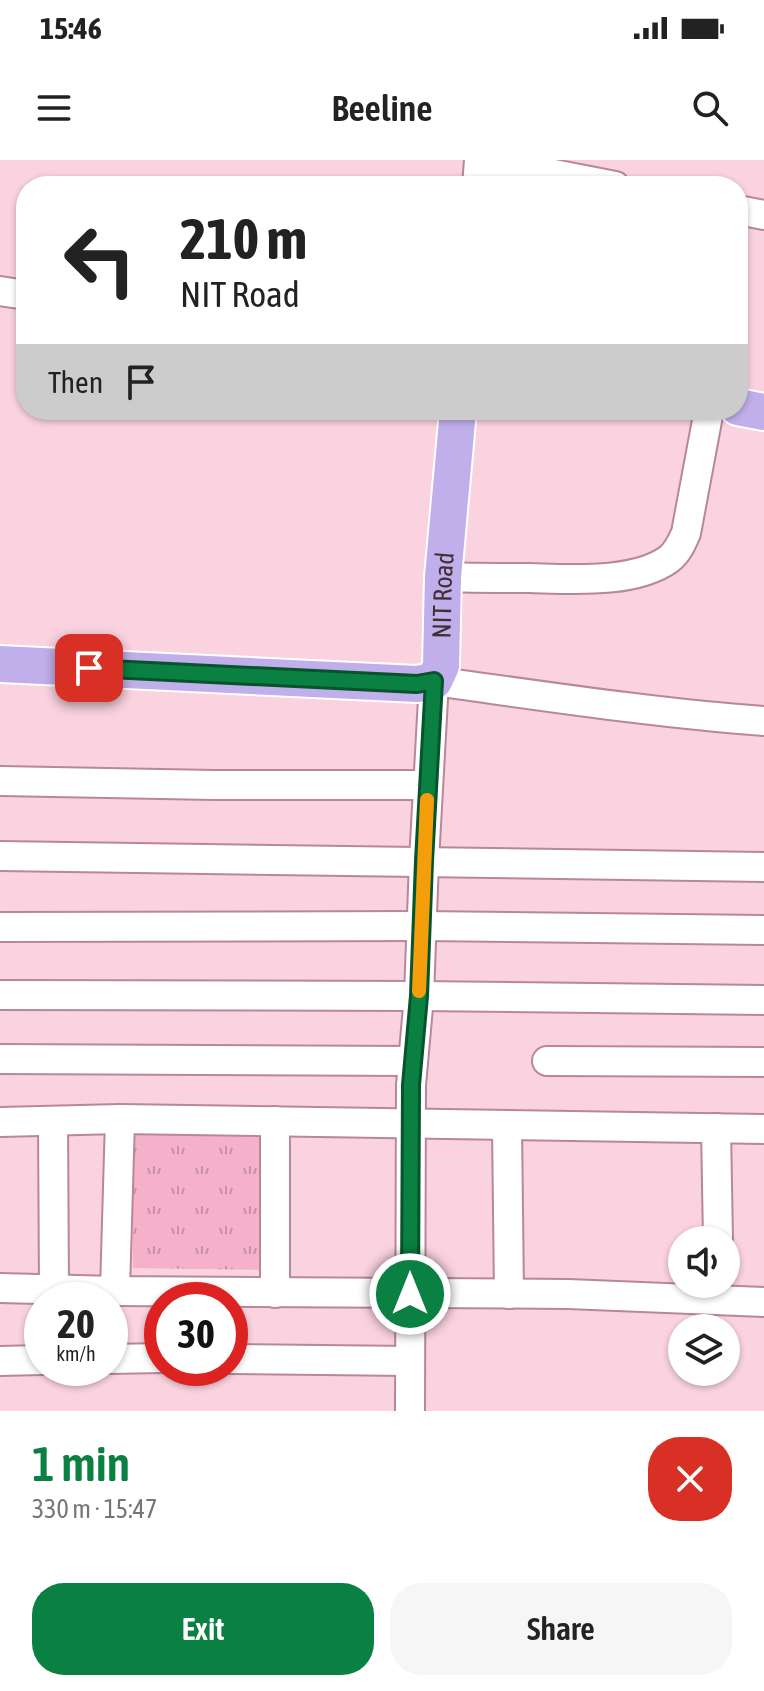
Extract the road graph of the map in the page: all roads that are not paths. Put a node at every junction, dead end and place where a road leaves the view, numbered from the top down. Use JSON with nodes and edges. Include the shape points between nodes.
{"nodes":[{"id":1,"x":480,"y":160,"type":"edge"},
{"id":2,"x":563,"y":176,"type":"edge"},
{"id":3,"x":457,"y":420,"type":"edge"},
{"id":4,"x":707,"y":420,"type":"edge"},
{"id":5,"x":443,"y":577,"type":"junction"},
{"id":6,"x":0,"y":664,"type":"edge"},
{"id":7,"x":434,"y":681,"type":"junction"},
{"id":8,"x":764,"y":721,"type":"edge"},
{"id":9,"x":0,"y":781,"type":"edge"},
{"id":10,"x":428,"y":785,"type":"junction"},
{"id":11,"x":0,"y":856,"type":"edge"},
{"id":12,"x":424,"y":861,"type":"junction"},
{"id":13,"x":764,"y":867,"type":"edge"},
{"id":14,"x":422,"y":926,"type":"junction"},
{"id":15,"x":0,"y":927,"type":"edge"},
{"id":16,"x":764,"y":930,"type":"edge"},
{"id":17,"x":0,"y":995,"type":"edge"},
{"id":18,"x":419,"y":996,"type":"junction"},
{"id":19,"x":764,"y":1000,"type":"edge"},
{"id":20,"x":0,"y":1059,"type":"edge"},
{"id":21,"x":412,"y":1061,"type":"junction"},
{"id":22,"x":547,"y":1061,"type":"dead end"},
{"id":23,"x":764,"y":1062,"type":"edge"},
{"id":24,"x":120,"y":1119,"type":"junction"},
{"id":25,"x":53,"y":1121,"type":"junction"},
{"id":26,"x":275,"y":1121,"type":"junction"},
{"id":27,"x":0,"y":1122,"type":"edge"},
{"id":28,"x":411,"y":1125,"type":"junction"},
{"id":29,"x":507,"y":1126,"type":"junction"},
{"id":30,"x":716,"y":1128,"type":"junction"},
{"id":31,"x":764,"y":1129,"type":"edge"},
{"id":32,"x":718,"y":1226,"type":"edge"},
{"id":33,"x":54,"y":1282,"type":"edge"},
{"id":34,"x":115,"y":1282,"type":"edge"},
{"id":35,"x":0,"y":1288,"type":"edge"},
{"id":36,"x":24,"y":1289,"type":"edge"},
{"id":37,"x":128,"y":1291,"type":"edge"},
{"id":38,"x":275,"y":1293,"type":"junction"},
{"id":39,"x":668,"y":1293,"type":"edge"},
{"id":40,"x":410,"y":1294,"type":"junction"},
{"id":41,"x":509,"y":1294,"type":"junction"},
{"id":42,"x":740,"y":1297,"type":"edge"},
{"id":43,"x":764,"y":1302,"type":"edge"},
{"id":44,"x":248,"y":1359,"type":"edge"},
{"id":45,"x":24,"y":1360,"type":"edge"},
{"id":46,"x":0,"y":1361,"type":"edge"},
{"id":47,"x":410,"y":1361,"type":"junction"},
{"id":48,"x":410,"y":1411,"type":"edge"}],
"edges":[{"from":1,"to":2,"type":"street"},
{"from":3,"to":5,"type":"main road","name":"NIT Road"},
{"from":4,"to":5,"type":"street","via":[[686,533],[672,557],[659,565],[617,577]]},
{"from":5,"to":7,"type":"main road","name":"NIT Road","via":[[441,666]]},
{"from":6,"to":7,"type":"main road"},
{"from":7,"to":8,"type":"street"},
{"from":7,"to":10,"type":"street"},
{"from":9,"to":10,"type":"street"},
{"from":10,"to":12,"type":"street"},
{"from":11,"to":12,"type":"street"},
{"from":12,"to":13,"type":"street"},
{"from":12,"to":14,"type":"street"},
{"from":14,"to":15,"type":"street"},
{"from":14,"to":16,"type":"street"},
{"from":14,"to":18,"type":"street"},
{"from":17,"to":18,"type":"street"},
{"from":18,"to":19,"type":"street"},
{"from":18,"to":21,"type":"street"},
{"from":20,"to":21,"type":"street"},
{"from":21,"to":28,"type":"street"},
{"from":22,"to":23,"type":"street"},
{"from":24,"to":25,"type":"street"},
{"from":24,"to":26,"type":"street"},
{"from":24,"to":34,"type":"street"},
{"from":25,"to":27,"type":"street"},
{"from":25,"to":33,"type":"street"},
{"from":26,"to":28,"type":"street"},
{"from":26,"to":38,"type":"street"},
{"from":28,"to":29,"type":"street"},
{"from":28,"to":40,"type":"street"},
{"from":29,"to":30,"type":"street"},
{"from":29,"to":41,"type":"street"},
{"from":30,"to":31,"type":"street"},
{"from":30,"to":32,"type":"street"},
{"from":35,"to":36,"type":"street"},
{"from":37,"to":38,"type":"street"},
{"from":38,"to":40,"type":"street"},
{"from":39,"to":41,"type":"street"},
{"from":40,"to":41,"type":"street"},
{"from":40,"to":47,"type":"street"},
{"from":42,"to":43,"type":"street"},
{"from":44,"to":47,"type":"street"},
{"from":45,"to":46,"type":"street"},
{"from":47,"to":48,"type":"street"}]}
